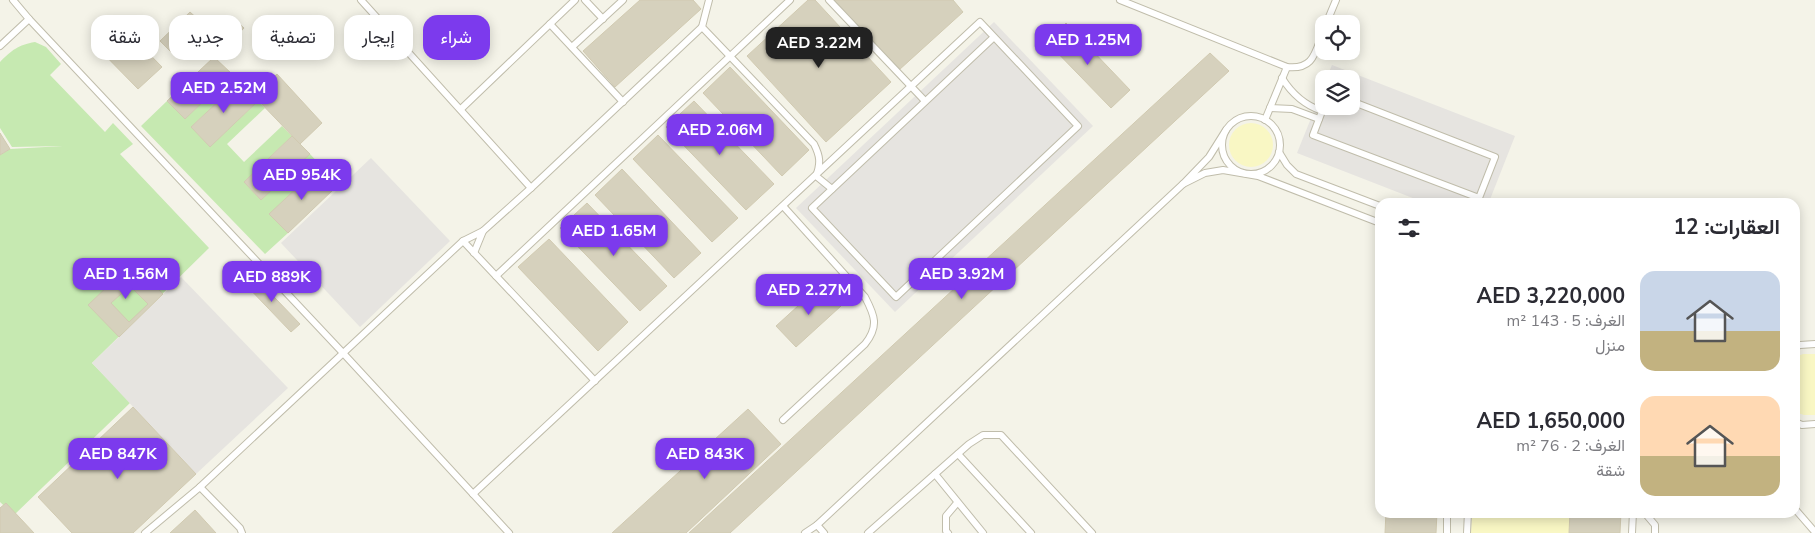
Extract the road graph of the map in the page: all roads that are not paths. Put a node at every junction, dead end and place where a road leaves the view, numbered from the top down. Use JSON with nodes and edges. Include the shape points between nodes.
{"nodes":[{"id":1,"x":13,"y":0,"type":"edge"},
{"id":2,"x":361,"y":0,"type":"edge"},
{"id":3,"x":574,"y":0,"type":"edge"},
{"id":4,"x":585,"y":0,"type":"edge"},
{"id":5,"x":624,"y":0,"type":"edge"},
{"id":6,"x":709,"y":0,"type":"edge"},
{"id":7,"x":790,"y":0,"type":"edge"},
{"id":8,"x":829,"y":0,"type":"edge"},
{"id":9,"x":1120,"y":0,"type":"edge"},
{"id":10,"x":1336,"y":0,"type":"edge"},
{"id":11,"x":1330,"y":15,"type":"edge"},
{"id":12,"x":603,"y":18,"type":"junction"},
{"id":13,"x":29,"y":19,"type":"junction"},
{"id":14,"x":550,"y":24,"type":"junction"},
{"id":15,"x":702,"y":27,"type":"junction"},
{"id":16,"x":994,"y":37,"type":"junction"},
{"id":17,"x":0,"y":46,"type":"edge"},
{"id":18,"x":572,"y":47,"type":"junction"},
{"id":19,"x":1315,"y":53,"type":"edge"},
{"id":20,"x":730,"y":56,"type":"junction"},
{"id":21,"x":1287,"y":67,"type":"junction"},
{"id":22,"x":1282,"y":78,"type":"junction"},
{"id":23,"x":911,"y":87,"type":"junction"},
{"id":24,"x":925,"y":101,"type":"junction"},
{"id":25,"x":623,"y":102,"type":"junction"},
{"id":26,"x":1360,"y":104,"type":"edge"},
{"id":27,"x":1315,"y":106,"type":"edge"},
{"id":28,"x":1270,"y":108,"type":"junction"},
{"id":29,"x":461,"y":109,"type":"junction"},
{"id":30,"x":1321,"y":115,"type":"edge"},
{"id":31,"x":1319,"y":119,"type":"junction"},
{"id":32,"x":1265,"y":120,"type":"junction"},
{"id":33,"x":1226,"y":130,"type":"junction"},
{"id":34,"x":1279,"y":152,"type":"junction"},
{"id":35,"x":1244,"y":174,"type":"junction"},
{"id":36,"x":816,"y":176,"type":"junction"},
{"id":37,"x":1183,"y":184,"type":"junction"},
{"id":38,"x":532,"y":188,"type":"junction"},
{"id":39,"x":832,"y":189,"type":"junction"},
{"id":40,"x":1375,"y":204,"type":"edge"},
{"id":41,"x":783,"y":206,"type":"junction"},
{"id":42,"x":1375,"y":221,"type":"edge"},
{"id":43,"x":483,"y":231,"type":"junction"},
{"id":44,"x":464,"y":241,"type":"junction"},
{"id":45,"x":474,"y":253,"type":"junction"},
{"id":46,"x":496,"y":276,"type":"junction"},
{"id":47,"x":1815,"y":344,"type":"edge"},
{"id":48,"x":1800,"y":345,"type":"edge"},
{"id":49,"x":343,"y":353,"type":"junction"},
{"id":50,"x":595,"y":381,"type":"junction"},
{"id":51,"x":783,"y":420,"type":"dead end"},
{"id":52,"x":1800,"y":424,"type":"edge"},
{"id":53,"x":1815,"y":424,"type":"edge"},
{"id":54,"x":958,"y":454,"type":"junction"},
{"id":55,"x":935,"y":474,"type":"junction"},
{"id":56,"x":200,"y":486,"type":"junction"},
{"id":57,"x":473,"y":494,"type":"junction"},
{"id":58,"x":957,"y":503,"type":"junction"},
{"id":59,"x":1800,"y":515,"type":"edge"},
{"id":60,"x":1448,"y":518,"type":"edge"},
{"id":61,"x":1468,"y":518,"type":"edge"},
{"id":62,"x":1633,"y":518,"type":"edge"},
{"id":63,"x":1649,"y":518,"type":"edge"},
{"id":64,"x":817,"y":525,"type":"junction"},
{"id":65,"x":1815,"y":532,"type":"edge"},
{"id":66,"x":145,"y":533,"type":"edge"},
{"id":67,"x":242,"y":533,"type":"edge"},
{"id":68,"x":508,"y":533,"type":"edge"},
{"id":69,"x":805,"y":533,"type":"edge"},
{"id":70,"x":824,"y":533,"type":"edge"},
{"id":71,"x":868,"y":533,"type":"edge"},
{"id":72,"x":948,"y":533,"type":"edge"},
{"id":73,"x":983,"y":533,"type":"edge"},
{"id":74,"x":1031,"y":533,"type":"edge"},
{"id":75,"x":1092,"y":533,"type":"edge"},
{"id":76,"x":1447,"y":533,"type":"edge"},
{"id":77,"x":1467,"y":533,"type":"edge"},
{"id":78,"x":1632,"y":533,"type":"edge"},
{"id":79,"x":1655,"y":533,"type":"edge"}],
"edges":[{"from":1,"to":13,"type":"lane"},
{"from":2,"to":29,"type":"lane"},
{"from":3,"to":14,"type":"lane"},
{"from":4,"to":12,"type":"lane"},
{"from":5,"to":12,"type":"lane"},
{"from":6,"to":15,"type":"lane"},
{"from":7,"to":20,"type":"lane"},
{"from":8,"to":23,"type":"lane"},
{"from":9,"to":21,"type":"lane"},
{"from":10,"to":11,"type":"lane"},
{"from":12,"to":18,"type":"lane"},
{"from":13,"to":17,"type":"lane"},
{"from":13,"to":49,"type":"lane"},
{"from":14,"to":18,"type":"lane"},
{"from":14,"to":29,"type":"lane"},
{"from":15,"to":20,"type":"lane"},
{"from":15,"to":25,"type":"lane"},
{"from":16,"to":23,"type":"lane","via":[[980,22]]},
{"from":16,"to":24,"type":"lane"},
{"from":16,"to":39,"type":"lane","via":[[1078,126],[896,297],[812,208]]},
{"from":18,"to":25,"type":"lane"},
{"from":19,"to":21,"type":"lane","via":[[1312,61],[1304,66]]},
{"from":20,"to":36,"type":"lane","via":[[814,144],[820,156]]},
{"from":20,"to":46,"type":"lane"},
{"from":21,"to":22,"type":"lane"},
{"from":22,"to":27,"type":"lane","via":[[1304,103]]},
{"from":22,"to":28,"type":"lane"},
{"from":23,"to":24,"type":"lane"},
{"from":23,"to":36,"type":"lane"},
{"from":24,"to":39,"type":"lane"},
{"from":25,"to":38,"type":"lane"},
{"from":26,"to":31,"type":"lane","via":[[1495,156],[1479,198],[1313,135]]},
{"from":28,"to":31,"type":"lane","via":[[1292,109]]},
{"from":28,"to":32,"type":"lane"},
{"from":29,"to":38,"type":"lane"},
{"from":30,"to":31,"type":"lane"},
{"from":32,"to":33,"type":"lane","via":[[1243,117]]},
{"from":32,"to":34,"type":"lane","via":[[1278,133]]},
{"from":33,"to":35,"type":"lane","via":[[1222,140],[1226,162]]},
{"from":33,"to":37,"type":"lane","via":[[1209,157]]},
{"from":34,"to":35,"type":"lane","via":[[1270,167],[1262,172]]},
{"from":34,"to":40,"type":"lane","via":[[1286,166],[1296,174]]},
{"from":35,"to":37,"type":"lane","via":[[1223,170],[1205,173]]},
{"from":35,"to":42,"type":"lane","via":[[1270,180]]},
{"from":36,"to":39,"type":"lane"},
{"from":36,"to":41,"type":"lane"},
{"from":37,"to":64,"type":"lane"},
{"from":38,"to":43,"type":"lane"},
{"from":41,"to":50,"type":"lane"},
{"from":41,"to":51,"type":"lane","via":[[865,297],[875,325],[865,344]]},
{"from":43,"to":44,"type":"lane"},
{"from":43,"to":45,"type":"lane"},
{"from":44,"to":45,"type":"lane"},
{"from":44,"to":49,"type":"lane"},
{"from":45,"to":46,"type":"lane"},
{"from":46,"to":50,"type":"lane"},
{"from":47,"to":48,"type":"lane"},
{"from":49,"to":56,"type":"lane"},
{"from":49,"to":57,"type":"lane"},
{"from":50,"to":57,"type":"lane"},
{"from":52,"to":53,"type":"lane"},
{"from":54,"to":55,"type":"lane"},
{"from":54,"to":74,"type":"lane"},
{"from":54,"to":75,"type":"lane","via":[[983,435],[1001,435]]},
{"from":55,"to":58,"type":"lane"},
{"from":55,"to":71,"type":"lane"},
{"from":56,"to":66,"type":"lane"},
{"from":56,"to":67,"type":"lane"},
{"from":57,"to":68,"type":"lane"},
{"from":58,"to":72,"type":"lane","via":[[946,516]]},
{"from":58,"to":73,"type":"lane"},
{"from":59,"to":65,"type":"lane"},
{"from":60,"to":76,"type":"lane"},
{"from":61,"to":77,"type":"lane"},
{"from":62,"to":78,"type":"lane"},
{"from":63,"to":79,"type":"lane","via":[[1655,525]]},
{"from":64,"to":69,"type":"lane"},
{"from":64,"to":70,"type":"lane"}]}
